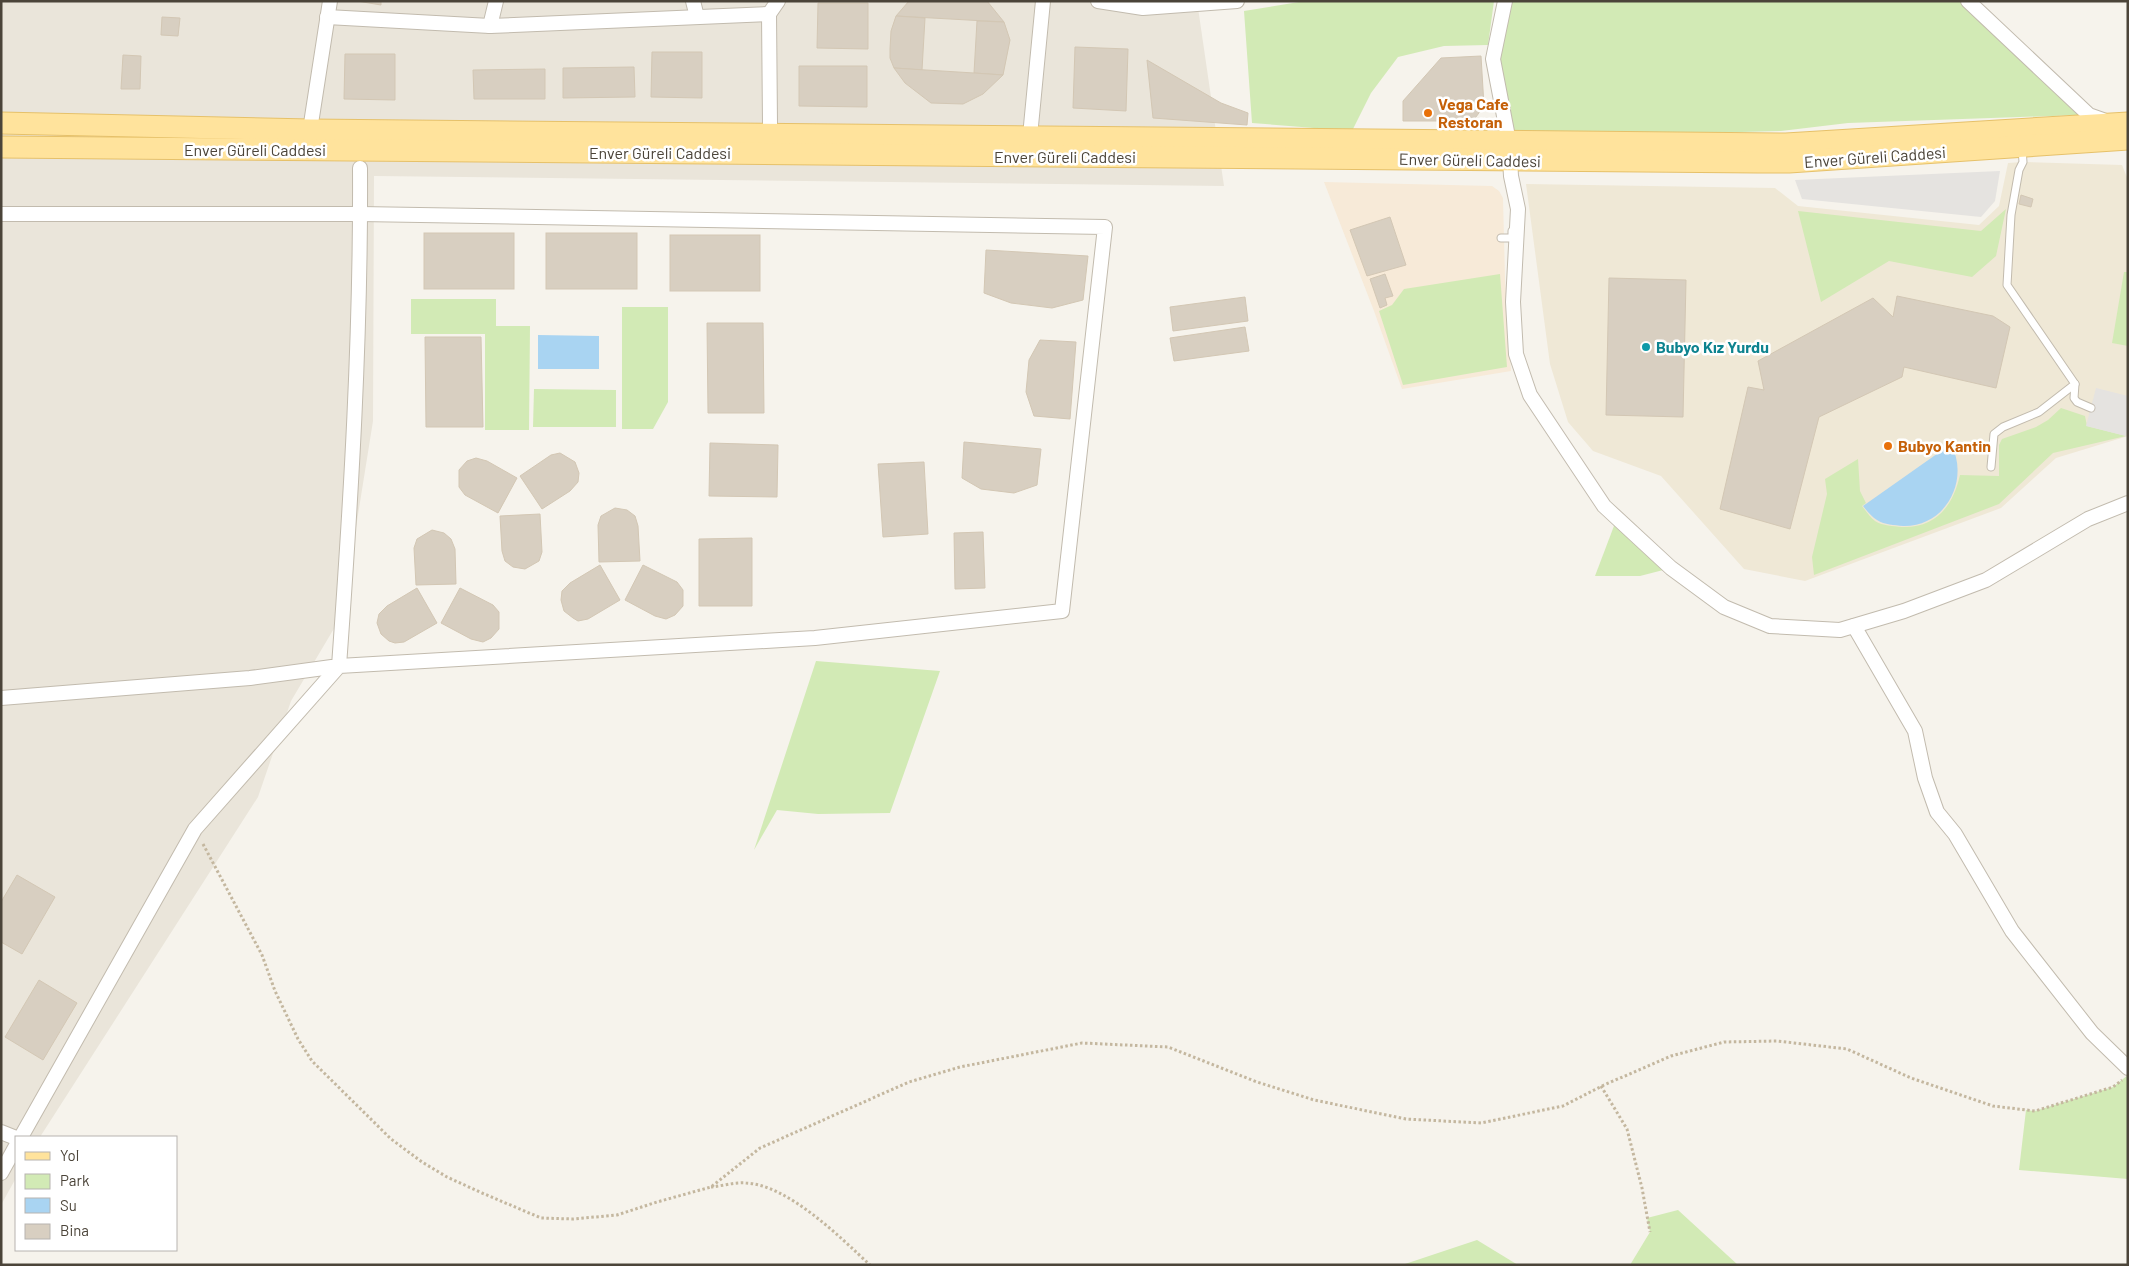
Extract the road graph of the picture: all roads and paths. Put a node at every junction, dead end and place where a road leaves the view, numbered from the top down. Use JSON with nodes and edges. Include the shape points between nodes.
{"nodes":[{"id":1,"x":330,"y":1,"type":"edge"},
{"id":2,"x":496,"y":1,"type":"edge"},
{"id":3,"x":694,"y":1,"type":"edge"},
{"id":4,"x":778,"y":1,"type":"edge"},
{"id":5,"x":1043,"y":1,"type":"edge"},
{"id":6,"x":1098,"y":1,"type":"edge"},
{"id":7,"x":1237,"y":1,"type":"edge"},
{"id":8,"x":1505,"y":1,"type":"edge"},
{"id":9,"x":1968,"y":1,"type":"edge"},
{"id":10,"x":769,"y":14,"type":"junction"},
{"id":11,"x":327,"y":17,"type":"junction"},
{"id":12,"x":696,"y":18,"type":"junction"},
{"id":13,"x":490,"y":26,"type":"junction"},
{"id":14,"x":1,"y":123,"type":"edge"},
{"id":15,"x":770,"y":124,"type":"dead end"},
{"id":16,"x":310,"y":130,"type":"junction"},
{"id":17,"x":2124,"y":134,"type":"edge"},
{"id":18,"x":1030,"y":136,"type":"junction"},
{"id":19,"x":2021,"y":139,"type":"junction"},
{"id":20,"x":1,"y":148,"type":"edge"},
{"id":21,"x":1510,"y":159,"type":"junction"},
{"id":22,"x":360,"y":168,"type":"dead end"},
{"id":23,"x":1,"y":214,"type":"edge"},
{"id":24,"x":360,"y":214,"type":"junction"},
{"id":25,"x":1501,"y":238,"type":"dead end"},
{"id":26,"x":2075,"y":384,"type":"junction"},
{"id":27,"x":2091,"y":408,"type":"dead end"},
{"id":28,"x":1991,"y":467,"type":"dead end"},
{"id":29,"x":2128,"y":503,"type":"edge"},
{"id":30,"x":1854,"y":626,"type":"junction"},
{"id":31,"x":339,"y":666,"type":"junction"},
{"id":32,"x":1,"y":698,"type":"edge"},
{"id":33,"x":195,"y":829,"type":"junction"},
{"id":34,"x":2128,"y":1068,"type":"edge"},
{"id":35,"x":2128,"y":1075,"type":"edge"},
{"id":36,"x":1601,"y":1086,"type":"junction"},
{"id":37,"x":1,"y":1132,"type":"edge"},
{"id":38,"x":22,"y":1136,"type":"edge"},
{"id":39,"x":15,"y":1138,"type":"edge"},
{"id":40,"x":15,"y":1148,"type":"edge"},
{"id":41,"x":1,"y":1173,"type":"edge"},
{"id":42,"x":711,"y":1187,"type":"junction"},
{"id":43,"x":1650,"y":1232,"type":"dead end"},
{"id":44,"x":870,"y":1265,"type":"edge"}],
"edges":[{"from":1,"to":11,"type":"street"},
{"from":2,"to":13,"type":"street"},
{"from":3,"to":12,"type":"street"},
{"from":4,"to":10,"type":"street"},
{"from":5,"to":18,"type":"street"},
{"from":6,"to":7,"type":"street","via":[[1143,8]]},
{"from":8,"to":21,"type":"street","via":[[1493,59]]},
{"from":9,"to":17,"type":"street","via":[[2089,115]]},
{"from":10,"to":12,"type":"street"},
{"from":10,"to":15,"type":"street"},
{"from":11,"to":13,"type":"street"},
{"from":11,"to":16,"type":"street"},
{"from":12,"to":13,"type":"street"},
{"from":14,"to":16,"type":"main road","name":"Enver Güreli Caddesi"},
{"from":16,"to":18,"type":"main road","name":"Enver Güreli Caddesi"},
{"from":17,"to":19,"type":"main road","name":"Enver Güreli Caddesi"},
{"from":18,"to":21,"type":"main road","name":"Enver Güreli Caddesi"},
{"from":19,"to":21,"type":"main road","name":"Enver Güreli Caddesi","via":[[1786,144]]},
{"from":19,"to":26,"type":"lane","via":[[2023,162],[2011,215],[2007,285]]},
{"from":20,"to":21,"type":"main road","name":"Enver Güreli Caddesi"},
{"from":21,"to":25,"type":"lane","via":[[1512,238]]},
{"from":21,"to":30,"type":"street","via":[[1518,209],[1512,302],[1516,354],[1530,395],[1604,506],[1671,568],[1724,607],[1770,626],[1840,630]]},
{"from":22,"to":24,"type":"street"},
{"from":23,"to":24,"type":"street"},
{"from":24,"to":31,"type":"street","via":[[361,262],[351,495]]},
{"from":24,"to":31,"type":"street","via":[[1105,227],[1062,611],[815,638]]},
{"from":26,"to":27,"type":"lane","via":[[2074,398]]},
{"from":26,"to":28,"type":"lane","via":[[2039,412],[1994,434]]},
{"from":29,"to":30,"type":"street","via":[[2088,519],[1986,580]]},
{"from":30,"to":34,"type":"street","via":[[1915,731],[1937,812],[1955,834],[2012,931],[2092,1032]]},
{"from":31,"to":32,"type":"street","via":[[250,678]]},
{"from":31,"to":33,"type":"street"},
{"from":33,"to":38,"type":"street"},
{"from":33,"to":42,"type":"path","via":[[262,955],[275,991],[312,1061],[391,1139],[422,1162],[468,1187],[541,1218],[617,1215]]},
{"from":35,"to":36,"type":"path","via":[[2113,1087],[2035,1111],[1993,1106],[1911,1078],[1847,1049],[1776,1041],[1724,1042],[1671,1056]]},
{"from":36,"to":42,"type":"path","via":[[1563,1106],[1481,1123],[1406,1120],[1314,1100],[1257,1082],[1168,1047],[1082,1043],[960,1066],[901,1085],[760,1148]]},
{"from":36,"to":43,"type":"path","via":[[1627,1130]]},
{"from":37,"to":39,"type":"street"},
{"from":40,"to":41,"type":"street"},
{"from":42,"to":44,"type":"path","via":[[746,1183],[776,1191],[824,1223]]}]}
